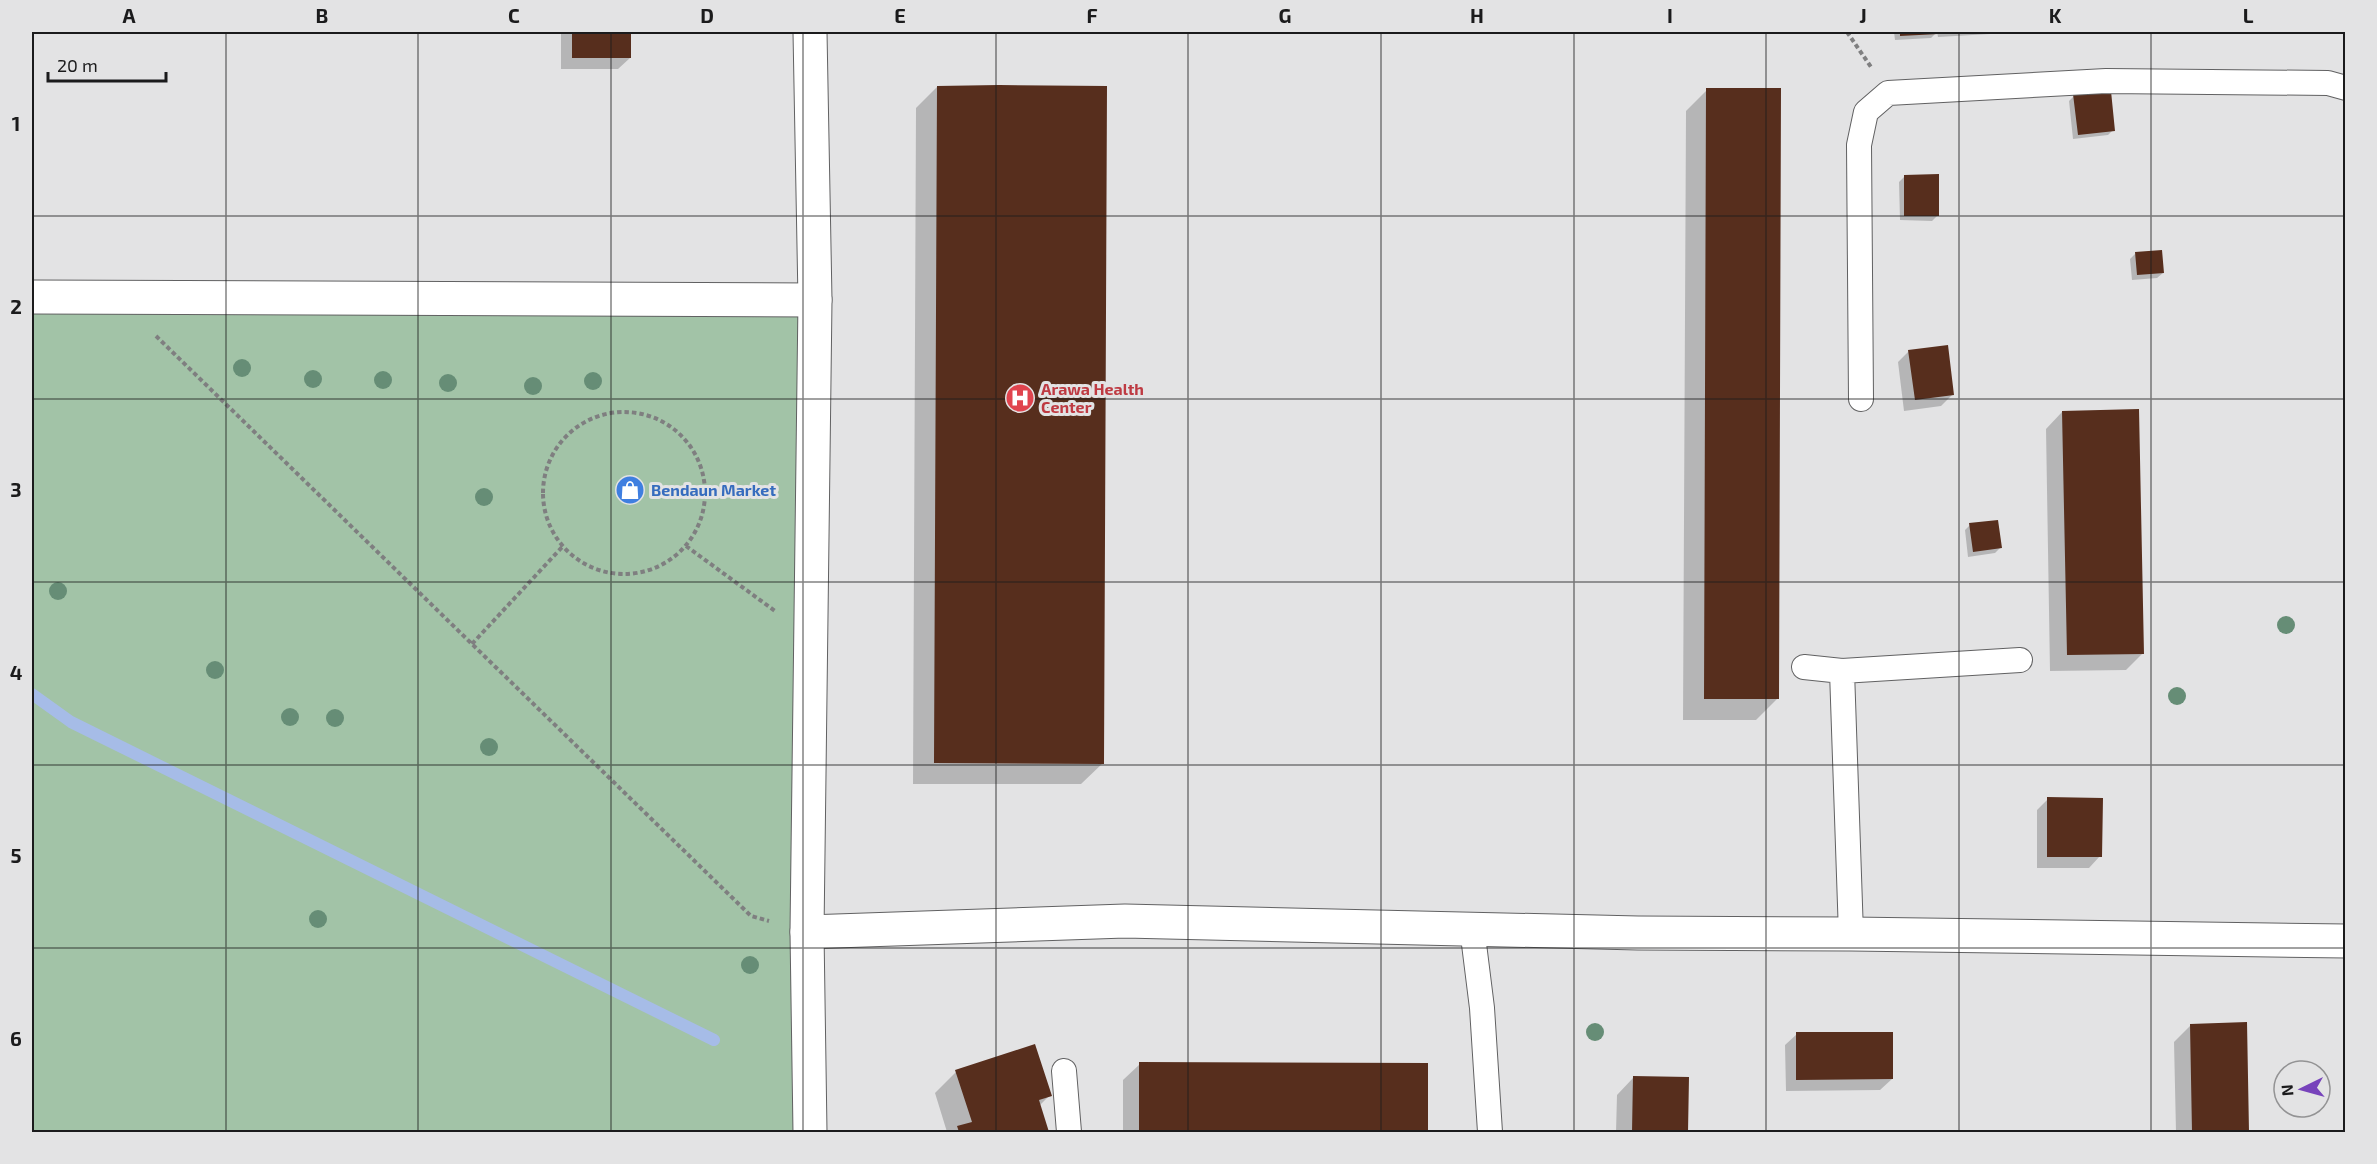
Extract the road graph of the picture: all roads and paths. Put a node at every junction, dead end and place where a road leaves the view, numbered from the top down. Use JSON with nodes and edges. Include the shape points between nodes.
{"nodes":[{"id":1,"x":810,"y":32,"type":"edge"},
{"id":2,"x":1847,"y":32,"type":"edge"},
{"id":3,"x":2346,"y":88,"type":"edge"},
{"id":4,"x":1888,"y":93,"type":"junction"},
{"id":5,"x":32,"y":297,"type":"edge"},
{"id":6,"x":116,"y":297,"type":"junction"},
{"id":7,"x":815,"y":300,"type":"junction"},
{"id":8,"x":1861,"y":399,"type":"dead end"},
{"id":9,"x":562,"y":546,"type":"junction"},
{"id":10,"x":686,"y":546,"type":"junction"},
{"id":11,"x":811,"y":638,"type":"junction"},
{"id":12,"x":472,"y":645,"type":"junction"},
{"id":13,"x":2020,"y":660,"type":"dead end"},
{"id":14,"x":1804,"y":667,"type":"dead end"},
{"id":15,"x":1842,"y":671,"type":"junction"},
{"id":16,"x":1472,"y":928,"type":"junction"},
{"id":17,"x":807,"y":932,"type":"junction"},
{"id":18,"x":1851,"y":933,"type":"junction"},
{"id":19,"x":2346,"y":941,"type":"edge"},
{"id":20,"x":1064,"y":1071,"type":"dead end"},
{"id":21,"x":810,"y":1132,"type":"edge"},
{"id":22,"x":1069,"y":1132,"type":"edge"},
{"id":23,"x":1490,"y":1132,"type":"edge"}],
"edges":[{"from":1,"to":7,"type":"street"},
{"from":2,"to":4,"type":"path"},
{"from":3,"to":4,"type":"lane","via":[[2328,83],[2106,81]]},
{"from":4,"to":8,"type":"lane","via":[[1866,112],[1859,145]]},
{"from":5,"to":6,"type":"street"},
{"from":6,"to":7,"type":"street"},
{"from":6,"to":12,"type":"path"},
{"from":7,"to":11,"type":"street"},
{"from":9,"to":10,"type":"path","via":[[595,569],[634,574],[653,569]]},
{"from":9,"to":10,"type":"path","via":[[544,510],[545,470],[566,435],[582,422],[600,414],[623,411],[646,414],[668,423],[685,438],[698,458],[704,504],[698,527]]},
{"from":9,"to":12,"type":"path"},
{"from":10,"to":11,"type":"path"},
{"from":11,"to":17,"type":"street"},
{"from":12,"to":17,"type":"path","via":[[751,916]]},
{"from":13,"to":15,"type":"lane"},
{"from":14,"to":15,"type":"lane"},
{"from":15,"to":18,"type":"lane"},
{"from":16,"to":17,"type":"street","via":[[1125,921]]},
{"from":16,"to":18,"type":"street"},
{"from":16,"to":23,"type":"lane"},
{"from":17,"to":21,"type":"street"},
{"from":18,"to":19,"type":"street"},
{"from":20,"to":22,"type":"lane"}]}
